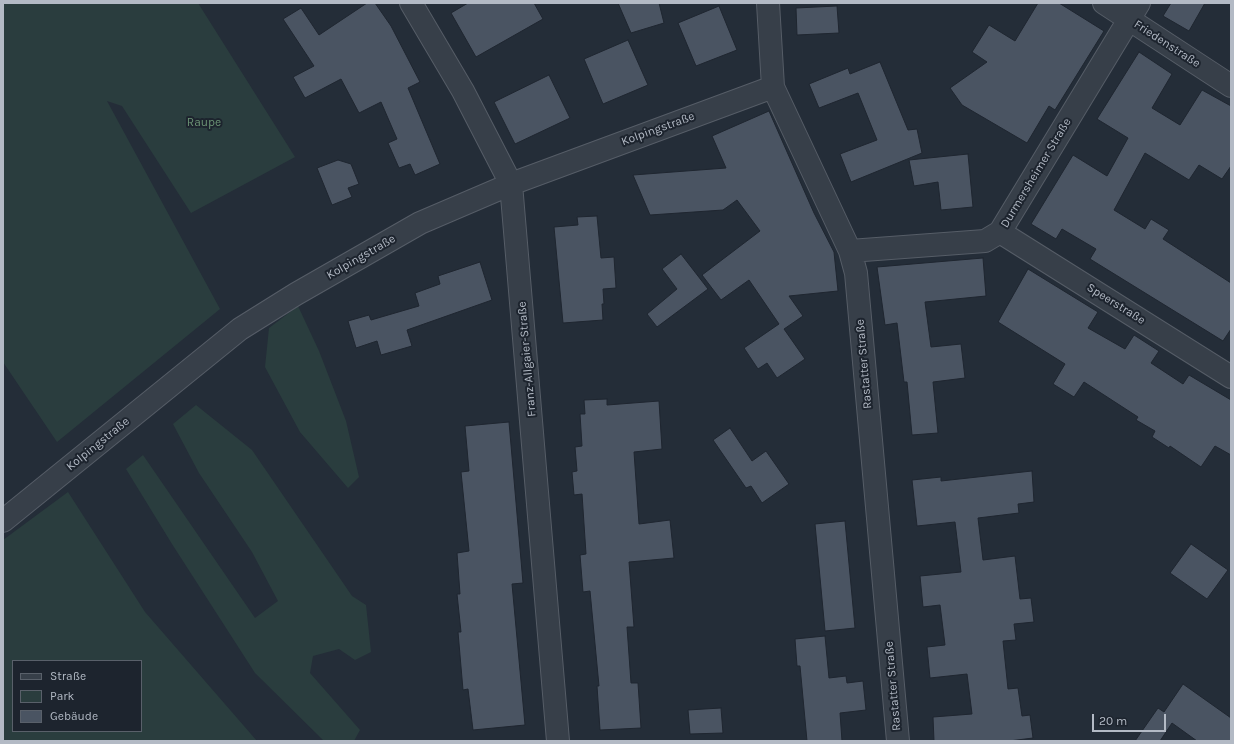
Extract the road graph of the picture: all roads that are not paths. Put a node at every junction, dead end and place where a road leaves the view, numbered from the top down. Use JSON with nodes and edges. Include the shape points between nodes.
{"nodes":[{"id":1,"x":411,"y":3,"type":"edge"},
{"id":2,"x":768,"y":3,"type":"edge"},
{"id":3,"x":1104,"y":3,"type":"edge"},
{"id":4,"x":1134,"y":11,"type":"edge"},
{"id":5,"x":1231,"y":86,"type":"edge"},
{"id":6,"x":773,"y":87,"type":"junction"},
{"id":7,"x":511,"y":184,"type":"junction"},
{"id":8,"x":1000,"y":232,"type":"junction"},
{"id":9,"x":850,"y":251,"type":"junction"},
{"id":10,"x":1231,"y":377,"type":"edge"},
{"id":11,"x":3,"y":521,"type":"edge"},
{"id":12,"x":558,"y":741,"type":"edge"},
{"id":13,"x":898,"y":741,"type":"edge"}],
"edges":[{"from":1,"to":7,"type":"street","name":"Franz-Allgaier-Straße","via":[[463,91]]},
{"from":2,"to":6,"type":"street","name":"Rastatter Straße"},
{"from":3,"to":4,"type":"street","name":"Friedenstraße"},
{"from":4,"to":5,"type":"street","name":"Friedenstraße"},
{"from":4,"to":8,"type":"street","name":"Durmersheimer Straße"},
{"from":6,"to":7,"type":"street","name":"Kolpingstraße"},
{"from":6,"to":9,"type":"street","name":"Rastatter Straße"},
{"from":7,"to":11,"type":"street","name":"Kolpingstraße","via":[[420,223],[240,329]]},
{"from":7,"to":12,"type":"street","name":"Franz-Allgaier-Straße"},
{"from":8,"to":9,"type":"street","name":"Durmersheimer Straße","via":[[985,241]]},
{"from":8,"to":10,"type":"street","name":"Speerstraße"},
{"from":9,"to":13,"type":"street","name":"Rastatter Straße","via":[[856,273]]}]}
